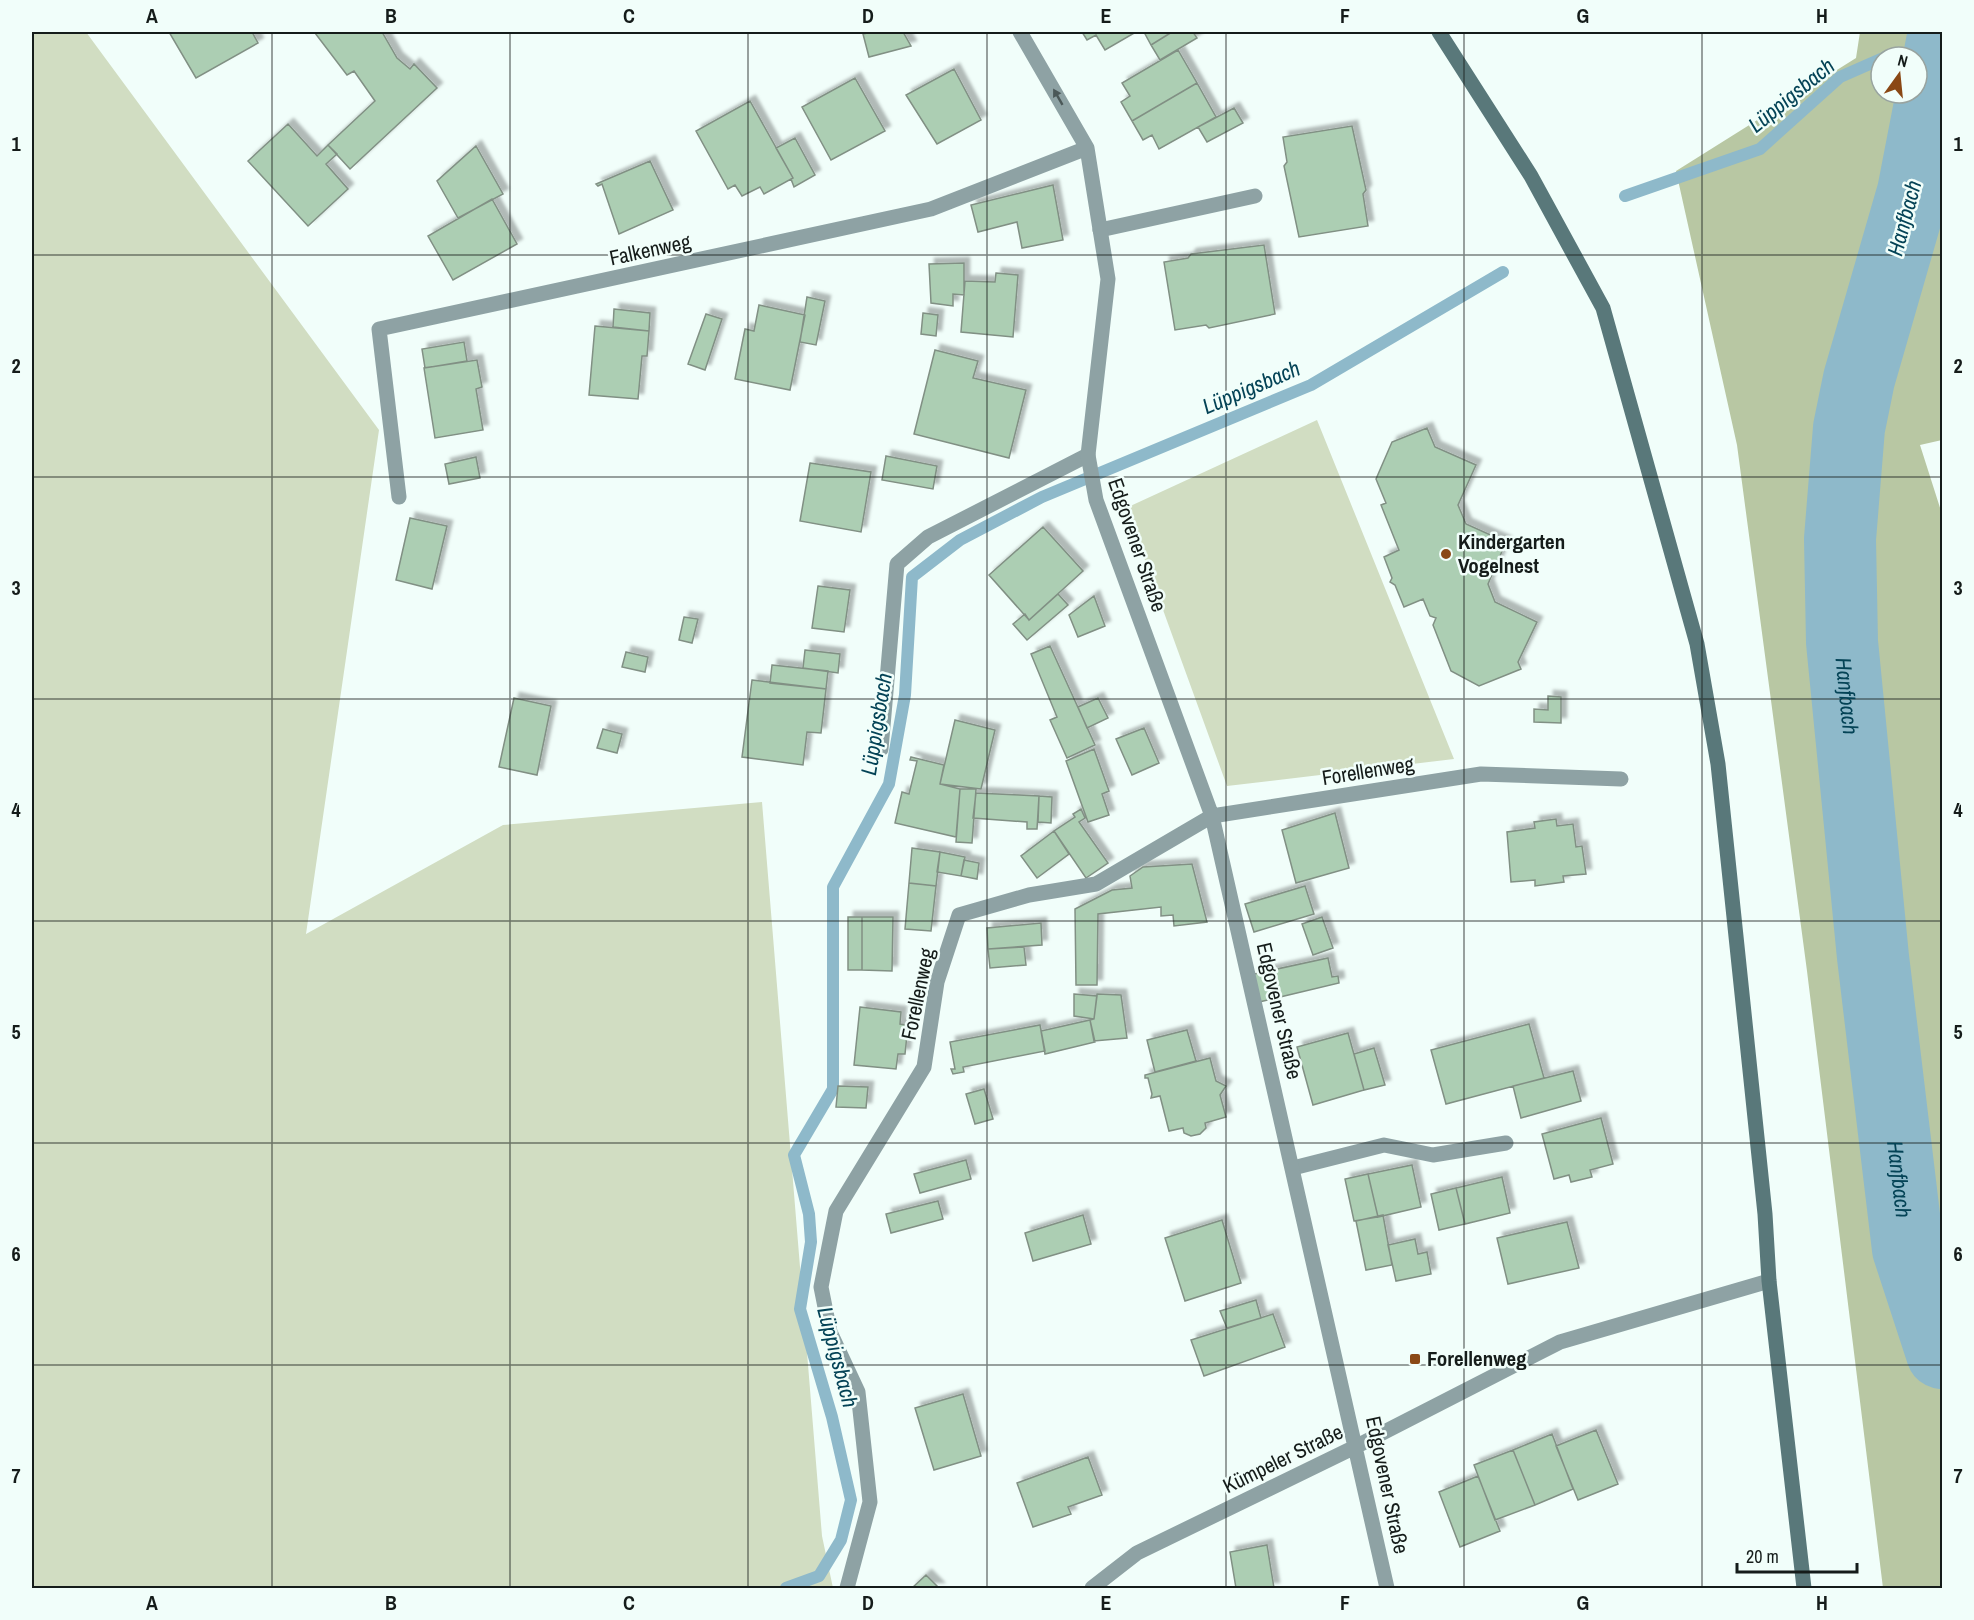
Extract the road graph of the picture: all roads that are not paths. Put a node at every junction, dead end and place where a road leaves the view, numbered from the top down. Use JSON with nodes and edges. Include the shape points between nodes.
{"nodes":[{"id":1,"x":1020,"y":32,"type":"edge"},
{"id":2,"x":1439,"y":32,"type":"edge"},
{"id":3,"x":1087,"y":148,"type":"junction"},
{"id":4,"x":1255,"y":196,"type":"dead end"},
{"id":5,"x":1100,"y":230,"type":"junction"},
{"id":6,"x":1088,"y":455,"type":"junction"},
{"id":7,"x":399,"y":497,"type":"dead end"},
{"id":8,"x":881,"y":749,"type":"dead end"},
{"id":9,"x":1621,"y":779,"type":"dead end"},
{"id":10,"x":1212,"y":816,"type":"junction"},
{"id":11,"x":1506,"y":1143,"type":"dead end"},
{"id":12,"x":1293,"y":1168,"type":"junction"},
{"id":13,"x":1769,"y":1281,"type":"junction"},
{"id":14,"x":1357,"y":1446,"type":"junction"},
{"id":15,"x":847,"y":1588,"type":"edge"},
{"id":16,"x":1092,"y":1588,"type":"edge"},
{"id":17,"x":1388,"y":1588,"type":"edge"},
{"id":18,"x":1804,"y":1588,"type":"edge"}],
"edges":[{"from":3,"to":1,"type":"street","name":"Edgovener Straße","one_way":true},
{"from":2,"to":13,"type":"main road","via":[[1531,176],[1603,309],[1697,644],[1718,764],[1766,1214]]},
{"from":3,"to":5,"type":"street","name":"Edgovener Straße"},
{"from":3,"to":7,"type":"street","name":"Falkenweg","via":[[931,209],[379,329]]},
{"from":4,"to":5,"type":"street"},
{"from":5,"to":6,"type":"street","name":"Edgovener Straße","via":[[1108,279]]},
{"from":6,"to":8,"type":"street","via":[[928,537],[897,564]]},
{"from":6,"to":10,"type":"street","name":"Edgovener Straße","via":[[1096,500]]},
{"from":9,"to":10,"type":"street","name":"Forellenweg","via":[[1481,774]]},
{"from":10,"to":12,"type":"street","name":"Edgovener Straße"},
{"from":10,"to":15,"type":"street","name":"Forellenweg","via":[[1096,884],[1029,895],[960,915],[937,982],[924,1067],[836,1211],[821,1287],[830,1332],[858,1392],[870,1502]]},
{"from":11,"to":12,"type":"street","via":[[1433,1155],[1384,1145]]},
{"from":12,"to":14,"type":"street","name":"Edgovener Straße"},
{"from":13,"to":14,"type":"street","name":"Kümpeler Straße","via":[[1560,1342]]},
{"from":13,"to":18,"type":"main road"},
{"from":14,"to":16,"type":"street","name":"Kümpeler Straße","via":[[1137,1553]]},
{"from":14,"to":17,"type":"street","name":"Edgovener Straße"}]}
